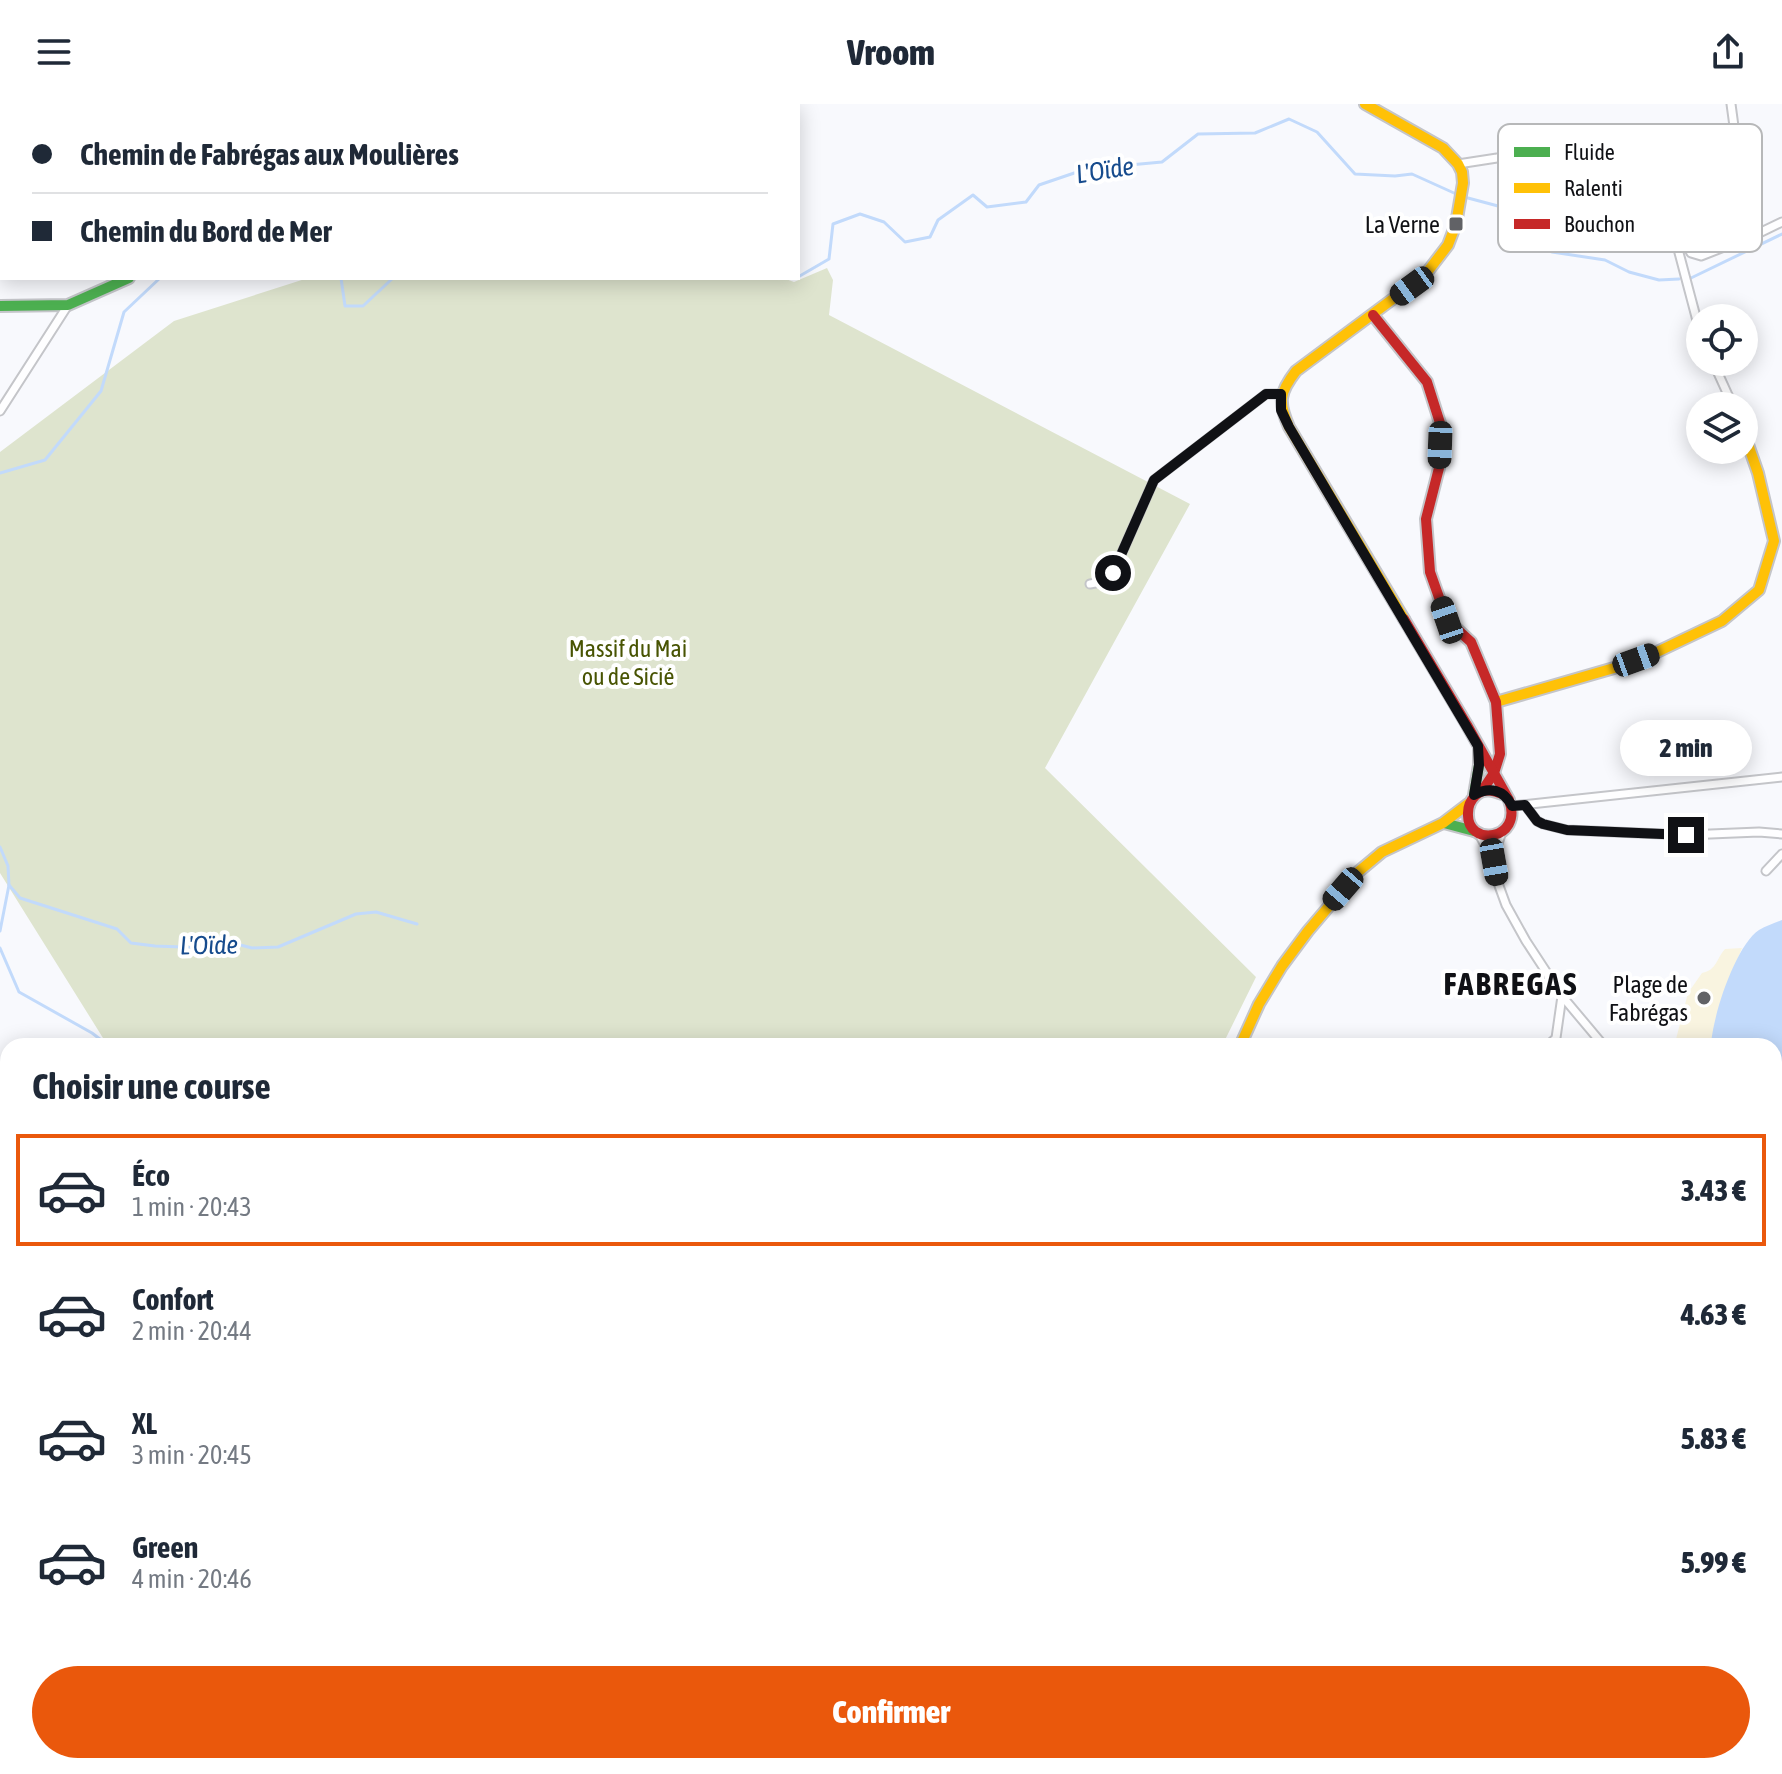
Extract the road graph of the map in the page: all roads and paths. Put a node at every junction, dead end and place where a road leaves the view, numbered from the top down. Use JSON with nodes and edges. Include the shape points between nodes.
{"nodes":[{"id":1,"x":1365,"y":104,"type":"edge"},
{"id":2,"x":1731,"y":104,"type":"edge"},
{"id":3,"x":1734,"y":124,"type":"edge"},
{"id":4,"x":1498,"y":158,"type":"edge"},
{"id":5,"x":1458,"y":164,"type":"junction"},
{"id":6,"x":1782,"y":222,"type":"edge"},
{"id":7,"x":1762,"y":232,"type":"edge"},
{"id":8,"x":1679,"y":252,"type":"edge"},
{"id":9,"x":1690,"y":252,"type":"edge"},
{"id":10,"x":1711,"y":252,"type":"edge"},
{"id":11,"x":124,"y":280,"type":"edge"},
{"id":12,"x":1693,"y":304,"type":"edge"},
{"id":13,"x":68,"y":305,"type":"junction"},
{"id":14,"x":0,"y":306,"type":"edge"},
{"id":15,"x":1373,"y":315,"type":"junction"},
{"id":16,"x":1281,"y":394,"type":"junction"},
{"id":17,"x":0,"y":411,"type":"edge"},
{"id":18,"x":1755,"y":464,"type":"edge"},
{"id":19,"x":1778,"y":540,"type":"edge"},
{"id":20,"x":1090,"y":584,"type":"dead end"},
{"id":21,"x":1496,"y":702,"type":"junction"},
{"id":22,"x":1478,"y":746,"type":"junction"},
{"id":23,"x":1494,"y":773,"type":"junction"},
{"id":24,"x":1782,"y":777,"type":"edge"},
{"id":25,"x":1505,"y":795,"type":"junction"},
{"id":26,"x":1475,"y":797,"type":"junction"},
{"id":27,"x":1525,"y":805,"type":"junction"},
{"id":28,"x":1512,"y":806,"type":"junction"},
{"id":29,"x":1444,"y":823,"type":"junction"},
{"id":30,"x":1476,"y":832,"type":"junction"},
{"id":31,"x":1502,"y":832,"type":"junction"},
{"id":32,"x":1782,"y":834,"type":"edge"},
{"id":33,"x":1782,"y":854,"type":"edge"},
{"id":34,"x":1494,"y":862,"type":"junction"},
{"id":35,"x":1766,"y":871,"type":"dead end"},
{"id":36,"x":1562,"y":996,"type":"junction"},
{"id":37,"x":1243,"y":1038,"type":"edge"},
{"id":38,"x":1556,"y":1038,"type":"edge"},
{"id":39,"x":1597,"y":1038,"type":"edge"}],
"edges":[{"from":1,"to":5,"type":"street","via":[[1443,148]]},
{"from":2,"to":3,"type":"street"},
{"from":4,"to":5,"type":"street"},
{"from":5,"to":15,"type":"street","via":[[1463,183],[1448,245],[1425,275]]},
{"from":6,"to":7,"type":"street"},
{"from":8,"to":12,"type":"street"},
{"from":9,"to":10,"type":"street"},
{"from":11,"to":13,"type":"street"},
{"from":13,"to":14,"type":"street"},
{"from":13,"to":17,"type":"street"},
{"from":15,"to":16,"type":"street","via":[[1296,371]]},
{"from":15,"to":21,"type":"street","via":[[1427,382],[1440,423],[1439,468],[1426,519],[1430,572],[1447,620],[1471,642]]},
{"from":16,"to":20,"type":"street","via":[[1266,394],[1154,480],[1113,573]]},
{"from":16,"to":22,"type":"street","via":[[1289,427]]},
{"from":18,"to":19,"type":"street"},
{"from":19,"to":21,"type":"street","via":[[1759,590],[1722,621],[1614,668]]},
{"from":21,"to":23,"type":"street","via":[[1500,754]]},
{"from":22,"to":23,"type":"street"},
{"from":22,"to":26,"type":"street"},
{"from":23,"to":25,"type":"street"},
{"from":23,"to":26,"type":"street"},
{"from":24,"to":27,"type":"street"},
{"from":25,"to":26,"type":"street","via":[[1496,790]]},
{"from":25,"to":28,"type":"street"},
{"from":26,"to":29,"type":"street"},
{"from":26,"to":30,"type":"street","via":[[1466,810]]},
{"from":27,"to":28,"type":"street"},
{"from":27,"to":32,"type":"street","via":[[1537,821],[1567,830]]},
{"from":28,"to":31,"type":"street","via":[[1510,824]]},
{"from":29,"to":30,"type":"street"},
{"from":29,"to":37,"type":"street","via":[[1379,854],[1358,873],[1271,980]]},
{"from":30,"to":31,"type":"street"},
{"from":30,"to":34,"type":"street"},
{"from":31,"to":34,"type":"street"},
{"from":33,"to":35,"type":"street"},
{"from":34,"to":36,"type":"street","via":[[1506,905]]},
{"from":36,"to":38,"type":"street"},
{"from":36,"to":39,"type":"street"}]}
